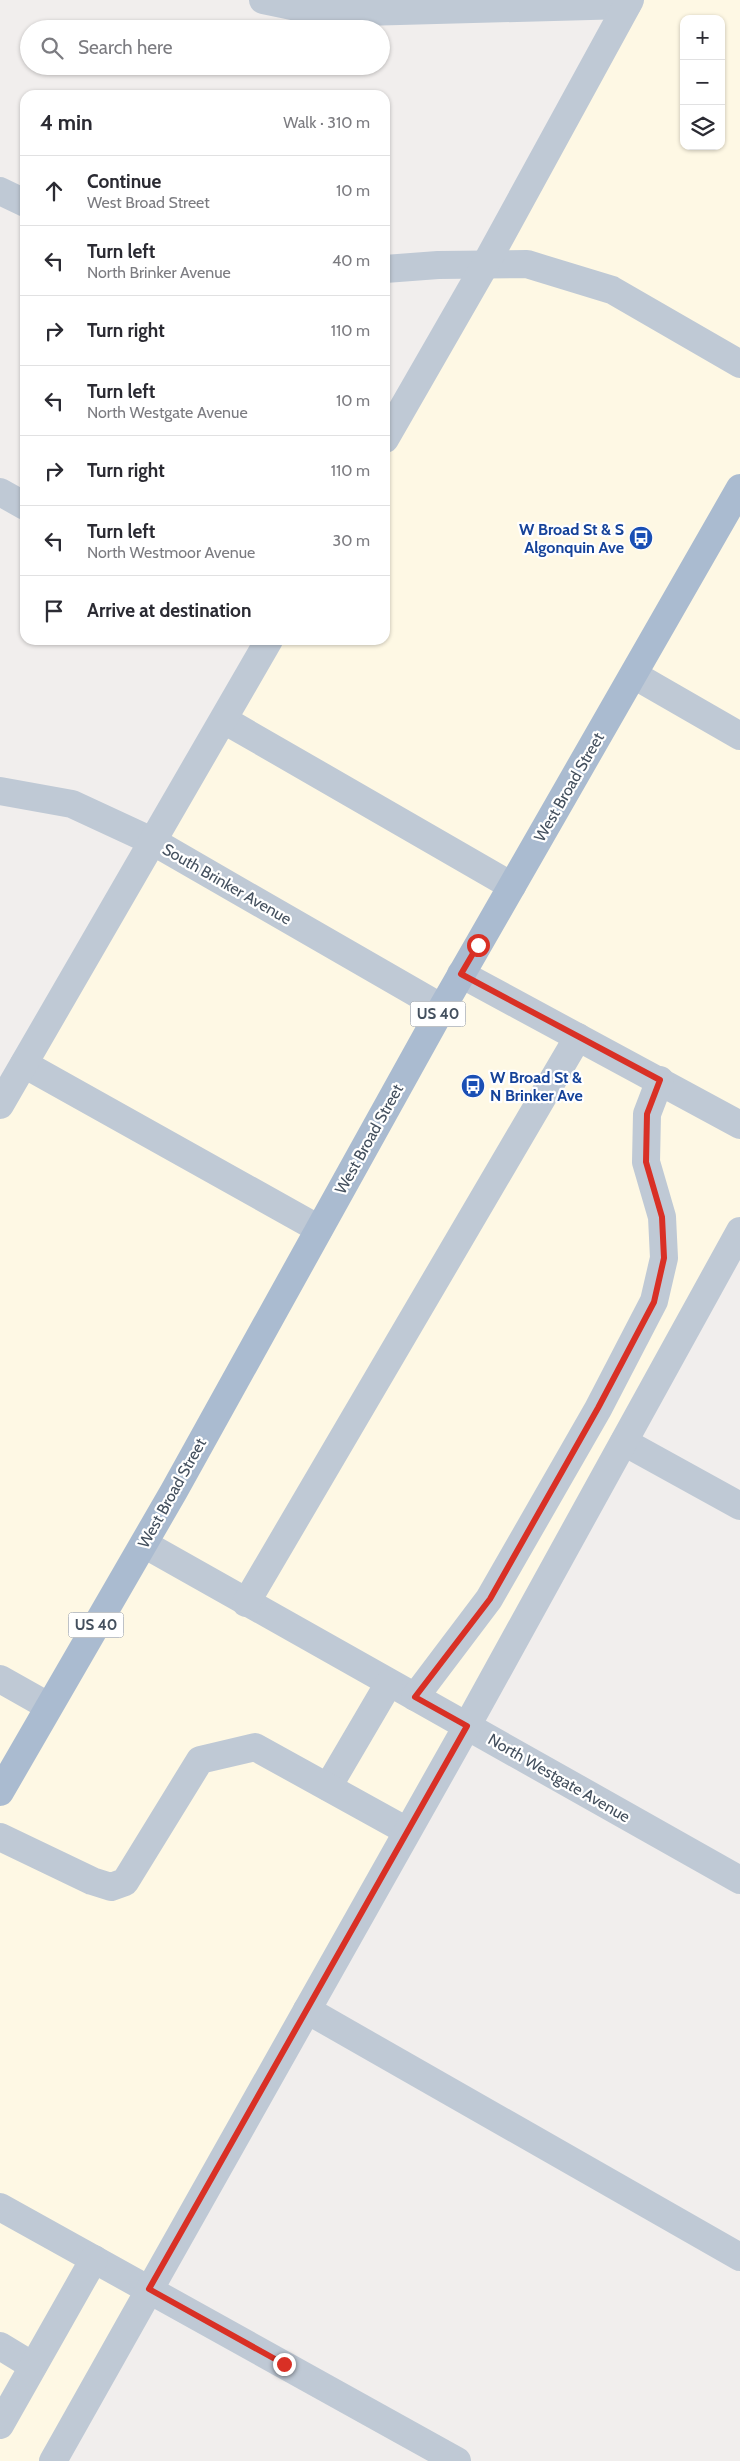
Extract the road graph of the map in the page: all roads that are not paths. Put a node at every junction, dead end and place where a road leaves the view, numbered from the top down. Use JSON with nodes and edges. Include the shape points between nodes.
{"nodes":[{"id":1,"x":263,"y":0,"type":"edge"},
{"id":2,"x":629,"y":2,"type":"edge"},
{"id":3,"x":0,"y":191,"type":"edge"},
{"id":4,"x":20,"y":201,"type":"edge"},
{"id":5,"x":485,"y":265,"type":"junction"},
{"id":6,"x":390,"y":269,"type":"edge"},
{"id":7,"x":740,"y":364,"type":"edge"},
{"id":8,"x":390,"y":430,"type":"edge"},
{"id":9,"x":740,"y":488,"type":"edge"},
{"id":10,"x":0,"y":492,"type":"edge"},
{"id":11,"x":20,"y":503,"type":"edge"},
{"id":12,"x":266,"y":645,"type":"edge"},
{"id":13,"x":634,"y":674,"type":"junction"},
{"id":14,"x":224,"y":720,"type":"junction"},
{"id":15,"x":740,"y":736,"type":"edge"},
{"id":16,"x":0,"y":791,"type":"edge"},
{"id":17,"x":154,"y":842,"type":"junction"},
{"id":18,"x":512,"y":886,"type":"junction"},
{"id":19,"x":461,"y":974,"type":"junction"},
{"id":20,"x":442,"y":1008,"type":"junction"},
{"id":21,"x":578,"y":1037,"type":"junction"},
{"id":22,"x":24,"y":1064,"type":"junction"},
{"id":23,"x":660,"y":1080,"type":"junction"},
{"id":24,"x":0,"y":1105,"type":"edge"},
{"id":25,"x":740,"y":1125,"type":"edge"},
{"id":26,"x":319,"y":1229,"type":"junction"},
{"id":27,"x":740,"y":1231,"type":"edge"},
{"id":28,"x":624,"y":1442,"type":"junction"},
{"id":29,"x":740,"y":1506,"type":"edge"},
{"id":30,"x":144,"y":1544,"type":"junction"},
{"id":31,"x":246,"y":1603,"type":"junction"},
{"id":32,"x":0,"y":1679,"type":"edge"},
{"id":33,"x":389,"y":1683,"type":"junction"},
{"id":34,"x":415,"y":1697,"type":"junction"},
{"id":35,"x":48,"y":1706,"type":"junction"},
{"id":36,"x":467,"y":1726,"type":"junction"},
{"id":37,"x":328,"y":1787,"type":"junction"},
{"id":38,"x":0,"y":1792,"type":"edge"},
{"id":39,"x":407,"y":1832,"type":"junction"},
{"id":40,"x":0,"y":1837,"type":"edge"},
{"id":41,"x":740,"y":1880,"type":"edge"},
{"id":42,"x":307,"y":2010,"type":"junction"},
{"id":43,"x":0,"y":2207,"type":"edge"},
{"id":44,"x":740,"y":2257,"type":"edge"},
{"id":45,"x":94,"y":2259,"type":"junction"},
{"id":46,"x":149,"y":2289,"type":"junction"},
{"id":47,"x":0,"y":2346,"type":"edge"},
{"id":48,"x":33,"y":2366,"type":"junction"},
{"id":49,"x":0,"y":2425,"type":"edge"},
{"id":50,"x":53,"y":2461,"type":"edge"},
{"id":51,"x":457,"y":2461,"type":"edge"}],
"edges":[{"from":1,"to":2,"type":"street","via":[[326,13]]},
{"from":2,"to":5,"type":"street"},
{"from":3,"to":4,"type":"street"},
{"from":5,"to":6,"type":"street"},
{"from":5,"to":7,"type":"street","via":[[527,264],[612,290]]},
{"from":5,"to":8,"type":"street"},
{"from":9,"to":13,"type":"main road","name":"West Broad Street","number":"US 40"},
{"from":10,"to":11,"type":"street"},
{"from":12,"to":14,"type":"street"},
{"from":13,"to":15,"type":"street"},
{"from":13,"to":18,"type":"main road","name":"West Broad Street","number":"US 40"},
{"from":14,"to":17,"type":"street"},
{"from":14,"to":18,"type":"street"},
{"from":16,"to":17,"type":"street","name":"South Brinker Avenue","via":[[72,804]]},
{"from":17,"to":20,"type":"street","name":"South Brinker Avenue"},
{"from":17,"to":22,"type":"street"},
{"from":18,"to":19,"type":"main road","name":"West Broad Street","number":"US 40"},
{"from":19,"to":20,"type":"main road","name":"West Broad Street","number":"US 40"},
{"from":19,"to":21,"type":"street"},
{"from":20,"to":26,"type":"main road","name":"West Broad Street","number":"US 40"},
{"from":21,"to":23,"type":"street"},
{"from":21,"to":31,"type":"street"},
{"from":22,"to":24,"type":"street"},
{"from":22,"to":26,"type":"street"},
{"from":23,"to":25,"type":"street"},
{"from":23,"to":34,"type":"street","via":[[647,1114],[646,1162],[662,1217],[664,1258],[654,1302],[490,1599]]},
{"from":26,"to":30,"type":"main road","name":"West Broad Street","number":"US 40"},
{"from":27,"to":28,"type":"street"},
{"from":28,"to":29,"type":"street"},
{"from":28,"to":36,"type":"street"},
{"from":30,"to":31,"type":"street","name":"North Westgate Avenue"},
{"from":30,"to":35,"type":"main road","name":"West Broad Street","number":"US 40"},
{"from":31,"to":33,"type":"street","name":"North Westgate Avenue"},
{"from":32,"to":35,"type":"street"},
{"from":33,"to":34,"type":"street","name":"North Westgate Avenue"},
{"from":33,"to":37,"type":"street"},
{"from":34,"to":36,"type":"street","name":"North Westgate Avenue"},
{"from":35,"to":38,"type":"main road","name":"West Broad Street","number":"US 40"},
{"from":36,"to":39,"type":"street"},
{"from":36,"to":41,"type":"street","name":"North Westgate Avenue"},
{"from":37,"to":39,"type":"street"},
{"from":37,"to":40,"type":"street","via":[[255,1747],[200,1760],[126,1882],[110,1886],[92,1881]]},
{"from":39,"to":42,"type":"street"},
{"from":42,"to":44,"type":"street"},
{"from":42,"to":46,"type":"street"},
{"from":43,"to":45,"type":"street"},
{"from":45,"to":46,"type":"street"},
{"from":45,"to":48,"type":"street"},
{"from":46,"to":50,"type":"street"},
{"from":46,"to":51,"type":"street"},
{"from":47,"to":48,"type":"street"},
{"from":48,"to":49,"type":"street"}]}
